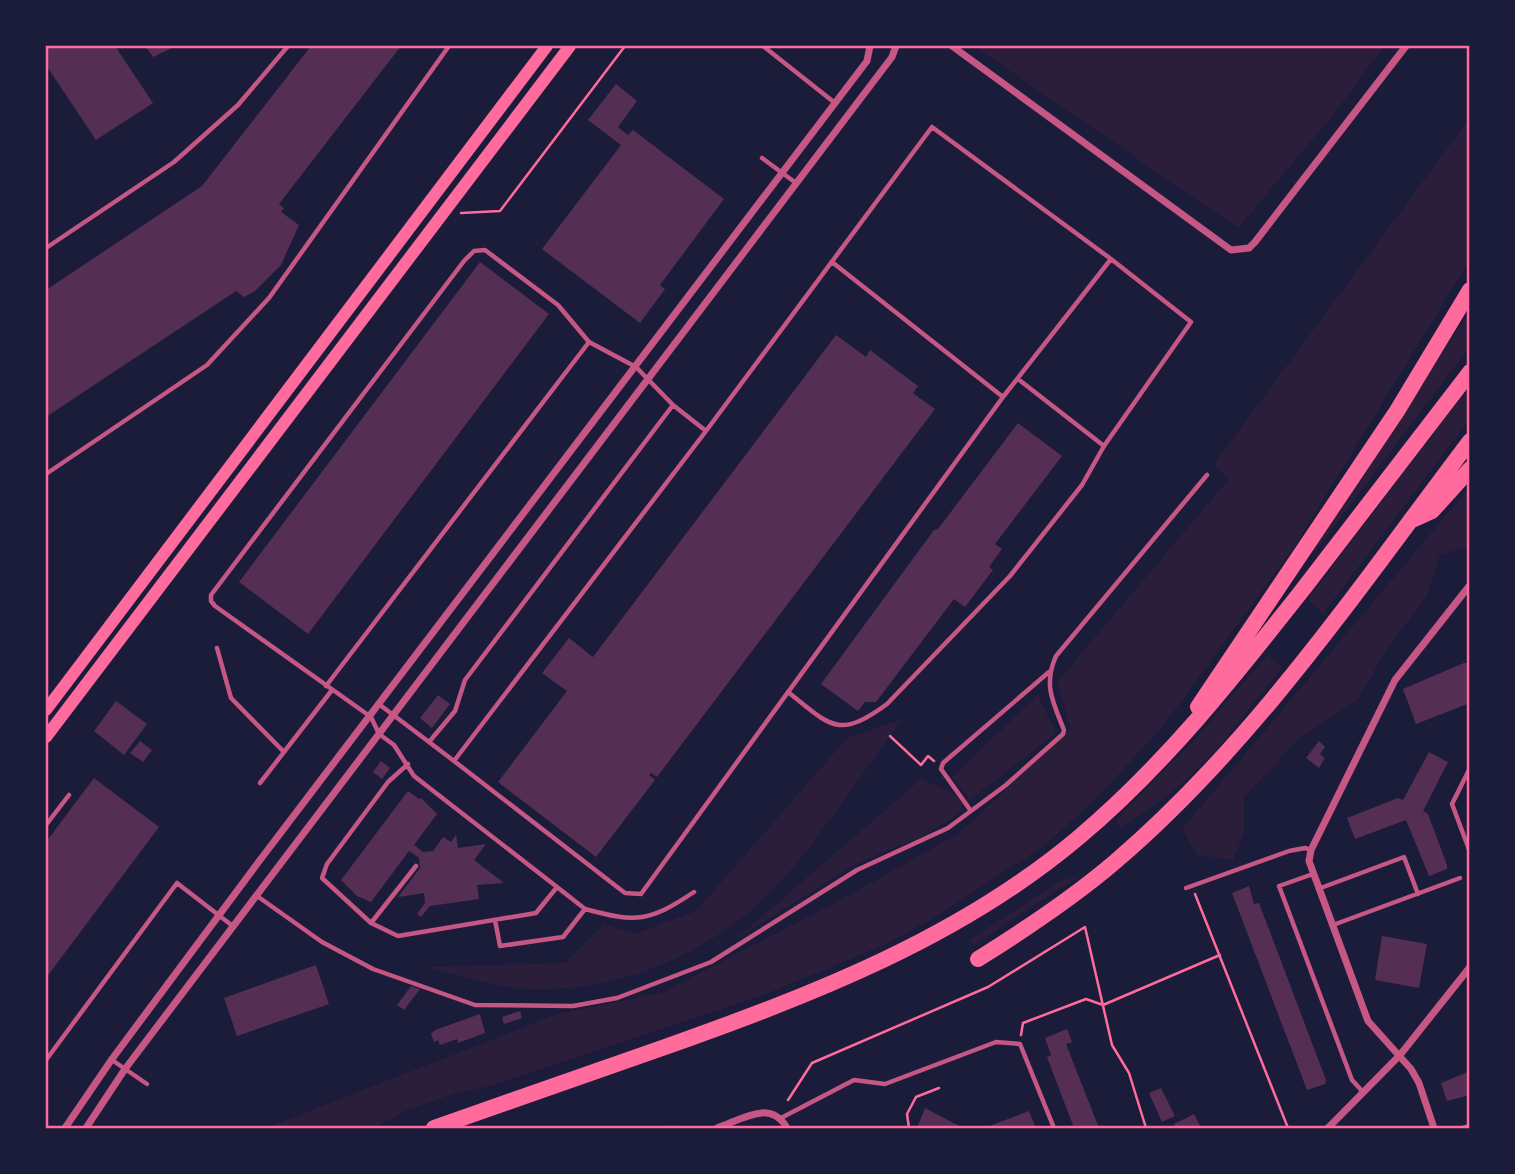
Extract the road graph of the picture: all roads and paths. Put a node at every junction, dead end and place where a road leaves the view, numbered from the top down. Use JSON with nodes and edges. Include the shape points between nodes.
{"nodes":[{"id":1,"x":288,"y":46,"type":"edge"},
{"id":2,"x":449,"y":46,"type":"edge"},
{"id":3,"x":547,"y":46,"type":"edge"},
{"id":4,"x":570,"y":46,"type":"edge"},
{"id":5,"x":625,"y":46,"type":"edge"},
{"id":6,"x":763,"y":46,"type":"edge"},
{"id":7,"x":870,"y":46,"type":"edge"},
{"id":8,"x":895,"y":46,"type":"edge"},
{"id":9,"x":952,"y":46,"type":"edge"},
{"id":10,"x":1406,"y":46,"type":"edge"},
{"id":11,"x":835,"y":103,"type":"junction"},
{"id":12,"x":762,"y":158,"type":"dead end"},
{"id":13,"x":783,"y":173,"type":"junction"},
{"id":14,"x":796,"y":183,"type":"junction"},
{"id":15,"x":459,"y":214,"type":"dead end"},
{"id":16,"x":46,"y":248,"type":"edge"},
{"id":17,"x":1111,"y":259,"type":"junction"},
{"id":18,"x":832,"y":262,"type":"junction"},
{"id":19,"x":1469,"y":290,"type":"edge"},
{"id":20,"x":589,"y":342,"type":"junction"},
{"id":21,"x":636,"y":367,"type":"junction"},
{"id":22,"x":1469,"y":372,"type":"edge"},
{"id":23,"x":648,"y":376,"type":"junction"},
{"id":24,"x":1018,"y":379,"type":"junction"},
{"id":25,"x":1003,"y":397,"type":"junction"},
{"id":26,"x":673,"y":405,"type":"junction"},
{"id":27,"x":706,"y":431,"type":"junction"},
{"id":28,"x":1469,"y":440,"type":"edge"},
{"id":29,"x":1104,"y":446,"type":"junction"},
{"id":30,"x":1469,"y":469,"type":"edge"},
{"id":31,"x":46,"y":474,"type":"edge"},
{"id":32,"x":1207,"y":475,"type":"dead end"},
{"id":33,"x":1408,"y":522,"type":"junction"},
{"id":34,"x":1469,"y":585,"type":"edge"},
{"id":35,"x":217,"y":648,"type":"dead end"},
{"id":36,"x":1049,"y":672,"type":"junction"},
{"id":37,"x":326,"y":686,"type":"junction"},
{"id":38,"x":332,"y":690,"type":"junction"},
{"id":39,"x":788,"y":692,"type":"junction"},
{"id":40,"x":380,"y":705,"type":"junction"},
{"id":41,"x":46,"y":710,"type":"edge"},
{"id":42,"x":393,"y":715,"type":"junction"},
{"id":43,"x":371,"y":717,"type":"junction"},
{"id":44,"x":1188,"y":731,"type":"junction"},
{"id":45,"x":379,"y":734,"type":"junction"},
{"id":46,"x":890,"y":736,"type":"dead end"},
{"id":47,"x":46,"y":737,"type":"edge"},
{"id":48,"x":429,"y":742,"type":"junction"},
{"id":49,"x":284,"y":752,"type":"junction"},
{"id":50,"x":454,"y":761,"type":"junction"},
{"id":51,"x":408,"y":764,"type":"junction"},
{"id":52,"x":941,"y":769,"type":"junction"},
{"id":53,"x":1469,"y":770,"type":"edge"},
{"id":54,"x":260,"y":783,"type":"dead end"},
{"id":55,"x":69,"y":795,"type":"dead end"},
{"id":56,"x":971,"y":811,"type":"junction"},
{"id":57,"x":46,"y":825,"type":"edge"},
{"id":58,"x":1311,"y":850,"type":"junction"},
{"id":59,"x":1469,"y":852,"type":"edge"},
{"id":60,"x":416,"y":866,"type":"dead end"},
{"id":61,"x":1313,"y":874,"type":"junction"},
{"id":62,"x":1460,"y":878,"type":"dead end"},
{"id":63,"x":557,"y":887,"type":"junction"},
{"id":64,"x":1186,"y":888,"type":"joint"},
{"id":65,"x":1318,"y":889,"type":"junction"},
{"id":66,"x":694,"y":891,"type":"dead end"},
{"id":67,"x":1418,"y":894,"type":"junction"},
{"id":68,"x":257,"y":896,"type":"junction"},
{"id":69,"x":585,"y":909,"type":"junction"},
{"id":70,"x":219,"y":916,"type":"junction"},
{"id":71,"x":495,"y":920,"type":"junction"},
{"id":72,"x":371,"y":923,"type":"junction"},
{"id":73,"x":1332,"y":925,"type":"junction"},
{"id":74,"x":234,"y":927,"type":"junction"},
{"id":75,"x":1220,"y":955,"type":"junction"},
{"id":76,"x":978,"y":960,"type":"dead end"},
{"id":77,"x":1469,"y":967,"type":"edge"},
{"id":78,"x":1103,"y":1005,"type":"junction"},
{"id":79,"x":1020,"y":1044,"type":"junction"},
{"id":80,"x":1400,"y":1055,"type":"junction"},
{"id":81,"x":111,"y":1059,"type":"junction"},
{"id":82,"x":46,"y":1060,"type":"edge"},
{"id":83,"x":125,"y":1069,"type":"junction"},
{"id":84,"x":147,"y":1084,"type":"dead end"},
{"id":85,"x":939,"y":1087,"type":"dead end"},
{"id":86,"x":1364,"y":1093,"type":"junction"},
{"id":87,"x":788,"y":1100,"type":"dead end"},
{"id":88,"x":781,"y":1118,"type":"junction"},
{"id":89,"x":1469,"y":1126,"type":"edge"},
{"id":90,"x":65,"y":1129,"type":"edge"},
{"id":91,"x":86,"y":1129,"type":"edge"},
{"id":92,"x":434,"y":1129,"type":"edge"},
{"id":93,"x":717,"y":1129,"type":"edge"},
{"id":94,"x":787,"y":1129,"type":"edge"},
{"id":95,"x":909,"y":1129,"type":"edge"},
{"id":96,"x":1054,"y":1129,"type":"edge"},
{"id":97,"x":1146,"y":1129,"type":"edge"},
{"id":98,"x":1288,"y":1129,"type":"edge"},
{"id":99,"x":1328,"y":1129,"type":"edge"},
{"id":100,"x":1434,"y":1129,"type":"edge"},
{"id":101,"x":1463,"y":1129,"type":"edge"}],
"edges":[{"from":1,"to":16,"type":"lane","via":[[238,104],[174,162]]},
{"from":2,"to":31,"type":"lane","via":[[269,298],[207,365]]},
{"from":3,"to":41,"type":"main road"},
{"from":4,"to":47,"type":"main road"},
{"from":5,"to":15,"type":"path","via":[[500,211]]},
{"from":6,"to":11,"type":"lane"},
{"from":7,"to":11,"type":"street","via":[[867,61]]},
{"from":8,"to":14,"type":"street","via":[[892,57]]},
{"from":9,"to":10,"type":"street","via":[[1224,247],[1240,250],[1255,242]]},
{"from":11,"to":13,"type":"street"},
{"from":12,"to":13,"type":"lane"},
{"from":13,"to":14,"type":"lane"},
{"from":13,"to":21,"type":"street"},
{"from":14,"to":23,"type":"street"},
{"from":17,"to":18,"type":"lane","via":[[932,127]]},
{"from":17,"to":24,"type":"lane"},
{"from":17,"to":29,"type":"lane","via":[[1191,322]]},
{"from":18,"to":25,"type":"lane"},
{"from":18,"to":27,"type":"lane"},
{"from":19,"to":44,"type":"highway","via":[[1397,411],[1200,701]]},
{"from":20,"to":21,"type":"lane"},
{"from":20,"to":37,"type":"lane"},
{"from":20,"to":37,"type":"lane","via":[[558,305],[485,250],[474,251],[464,261],[211,595],[215,606]]},
{"from":21,"to":23,"type":"lane"},
{"from":21,"to":40,"type":"street"},
{"from":22,"to":44,"type":"highway"},
{"from":23,"to":26,"type":"lane"},
{"from":23,"to":42,"type":"street"},
{"from":24,"to":25,"type":"lane"},
{"from":24,"to":29,"type":"lane"},
{"from":25,"to":39,"type":"lane"},
{"from":26,"to":27,"type":"lane"},
{"from":26,"to":48,"type":"lane","via":[[465,680],[454,711]]},
{"from":27,"to":50,"type":"lane"},
{"from":28,"to":33,"type":"highway"},
{"from":29,"to":39,"type":"lane","via":[[1082,485],[1010,576],[887,704],[863,721],[846,726],[827,723]]},
{"from":30,"to":33,"type":"highway","via":[[1432,511]]},
{"from":32,"to":36,"type":"lane","via":[[1056,656]]},
{"from":33,"to":76,"type":"highway","via":[[1286,680],[1178,803],[1071,897]]},
{"from":34,"to":58,"type":"street","via":[[1395,680]]},
{"from":35,"to":49,"type":"lane","via":[[231,698]]},
{"from":36,"to":52,"type":"lane"},
{"from":36,"to":56,"type":"lane","via":[[1048,690],[1063,734]]},
{"from":37,"to":38,"type":"lane"},
{"from":38,"to":43,"type":"lane"},
{"from":38,"to":49,"type":"lane"},
{"from":39,"to":50,"type":"lane","via":[[641,894],[625,893]]},
{"from":40,"to":42,"type":"lane"},
{"from":40,"to":43,"type":"street"},
{"from":42,"to":45,"type":"street"},
{"from":42,"to":48,"type":"lane"},
{"from":43,"to":45,"type":"lane"},
{"from":43,"to":70,"type":"street"},
{"from":44,"to":92,"type":"highway","via":[[1076,840],[943,930],[826,987]]},
{"from":45,"to":51,"type":"lane"},
{"from":45,"to":68,"type":"street"},
{"from":46,"to":52,"type":"path","via":[[921,765],[928,756]]},
{"from":48,"to":50,"type":"lane"},
{"from":49,"to":54,"type":"lane"},
{"from":51,"to":63,"type":"lane","via":[[414,776]]},
{"from":51,"to":72,"type":"lane","via":[[388,782],[327,864],[322,878]]},
{"from":52,"to":56,"type":"lane"},
{"from":53,"to":59,"type":"lane","via":[[1452,804]]},
{"from":55,"to":57,"type":"lane"},
{"from":56,"to":68,"type":"lane","via":[[924,842],[857,870],[711,962],[628,995],[573,1006],[475,1005],[431,991],[373,969],[321,942]]},
{"from":58,"to":61,"type":"street"},
{"from":58,"to":64,"type":"lane","via":[[1289,851]]},
{"from":60,"to":72,"type":"lane"},
{"from":61,"to":65,"type":"street"},
{"from":61,"to":86,"type":"lane","via":[[1279,886],[1352,1080]]},
{"from":62,"to":67,"type":"lane"},
{"from":63,"to":69,"type":"lane"},
{"from":63,"to":71,"type":"lane","via":[[536,913]]},
{"from":64,"to":75,"type":"path","via":[[1196,895]]},
{"from":65,"to":67,"type":"lane","via":[[1404,857]]},
{"from":65,"to":73,"type":"street"},
{"from":66,"to":69,"type":"lane","via":[[650,917],[631,919]]},
{"from":67,"to":73,"type":"lane"},
{"from":68,"to":74,"type":"street"},
{"from":69,"to":71,"type":"lane","via":[[563,937],[500,946]]},
{"from":70,"to":74,"type":"lane"},
{"from":70,"to":81,"type":"street"},
{"from":70,"to":82,"type":"lane","via":[[177,883]]},
{"from":71,"to":72,"type":"lane","via":[[398,936]]},
{"from":73,"to":80,"type":"street","via":[[1368,1021]]},
{"from":74,"to":83,"type":"street"},
{"from":75,"to":78,"type":"path"},
{"from":75,"to":98,"type":"path"},
{"from":77,"to":80,"type":"street"},
{"from":78,"to":79,"type":"path","via":[[1086,999],[1023,1023]]},
{"from":78,"to":87,"type":"path","via":[[1085,927],[988,987],[812,1063]]},
{"from":78,"to":97,"type":"path","via":[[1112,1045],[1129,1073]]},
{"from":79,"to":88,"type":"lane","via":[[996,1042],[885,1084],[854,1080]]},
{"from":79,"to":96,"type":"lane"},
{"from":80,"to":86,"type":"street"},
{"from":80,"to":100,"type":"street","via":[[1419,1083]]},
{"from":81,"to":83,"type":"lane"},
{"from":81,"to":90,"type":"street"},
{"from":83,"to":84,"type":"lane"},
{"from":83,"to":91,"type":"street"},
{"from":85,"to":95,"type":"path","via":[[915,1097],[907,1114]]},
{"from":86,"to":99,"type":"street"},
{"from":88,"to":93,"type":"street","via":[[765,1111]]},
{"from":88,"to":94,"type":"street"},
{"from":89,"to":101,"type":"lane"}]}
